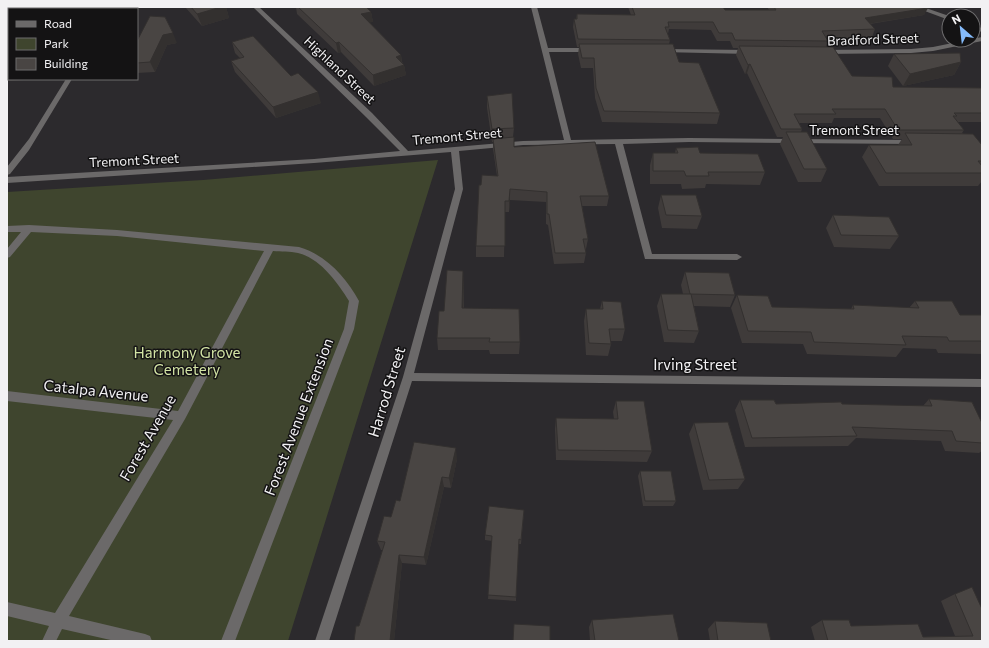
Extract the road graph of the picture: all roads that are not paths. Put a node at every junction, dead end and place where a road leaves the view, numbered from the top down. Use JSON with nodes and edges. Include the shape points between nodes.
{"nodes":[{"id":1,"x":256,"y":7,"type":"edge"},
{"id":2,"x":534,"y":7,"type":"edge"},
{"id":3,"x":917,"y":7,"type":"edge"},
{"id":4,"x":941,"y":15,"type":"edge"},
{"id":5,"x":982,"y":39,"type":"edge"},
{"id":6,"x":545,"y":50,"type":"junction"},
{"id":7,"x":600,"y":50,"type":"edge"},
{"id":8,"x":656,"y":51,"type":"edge"},
{"id":9,"x":758,"y":52,"type":"edge"},
{"id":10,"x":813,"y":52,"type":"edge"},
{"id":11,"x":68,"y":80,"type":"edge"},
{"id":12,"x":618,"y":141,"type":"junction"},
{"id":13,"x":568,"y":142,"type":"junction"},
{"id":14,"x":918,"y":142,"type":"edge"},
{"id":15,"x":455,"y":148,"type":"junction"},
{"id":16,"x":405,"y":152,"type":"junction"},
{"id":17,"x":7,"y":172,"type":"edge"},
{"id":18,"x":7,"y":180,"type":"edge"},
{"id":19,"x":29,"y":228,"type":"junction"},
{"id":20,"x":7,"y":229,"type":"edge"},
{"id":21,"x":270,"y":248,"type":"junction"},
{"id":22,"x":7,"y":255,"type":"edge"},
{"id":23,"x":737,"y":257,"type":"dead end"},
{"id":24,"x":408,"y":378,"type":"junction"},
{"id":25,"x":982,"y":383,"type":"edge"},
{"id":26,"x":7,"y":396,"type":"edge"},
{"id":27,"x":182,"y":416,"type":"junction"},
{"id":28,"x":7,"y":609,"type":"edge"},
{"id":29,"x":59,"y":620,"type":"junction"},
{"id":30,"x":49,"y":641,"type":"edge"},
{"id":31,"x":145,"y":641,"type":"edge"},
{"id":32,"x":228,"y":641,"type":"edge"},
{"id":33,"x":322,"y":641,"type":"edge"}],
"edges":[{"from":1,"to":16,"type":"street","name":"Highland Street"},
{"from":2,"to":6,"type":"street"},
{"from":3,"to":4,"type":"street"},
{"from":5,"to":10,"type":"street","name":"Bradford Street","via":[[911,51]]},
{"from":6,"to":7,"type":"street"},
{"from":6,"to":13,"type":"street"},
{"from":8,"to":9,"type":"street"},
{"from":11,"to":17,"type":"street","via":[[40,129]]},
{"from":12,"to":13,"type":"street","name":"Tremont Street"},
{"from":12,"to":14,"type":"street","name":"Tremont Street"},
{"from":12,"to":23,"type":"street","via":[[648,257]]},
{"from":13,"to":15,"type":"street","name":"Tremont Street"},
{"from":15,"to":16,"type":"street","name":"Tremont Street"},
{"from":15,"to":24,"type":"street","name":"Harrod Street","via":[[459,189]]},
{"from":16,"to":18,"type":"street","name":"Tremont Street","via":[[314,161]]},
{"from":19,"to":20,"type":"street"},
{"from":19,"to":21,"type":"street"},
{"from":19,"to":22,"type":"street"},
{"from":21,"to":27,"type":"street","name":"Forest Avenue"},
{"from":21,"to":32,"type":"street","name":"Forest Avenue Extension","via":[[299,250],[316,257],[342,282],[354,301],[349,330]]},
{"from":24,"to":25,"type":"street","name":"Irving Street"},
{"from":24,"to":33,"type":"street","name":"Harrod Street"},
{"from":26,"to":27,"type":"street","name":"Catalpa Avenue"},
{"from":27,"to":29,"type":"street","name":"Forest Avenue"},
{"from":28,"to":29,"type":"street"},
{"from":29,"to":30,"type":"street","name":"Forest Avenue"},
{"from":29,"to":31,"type":"street"}]}
